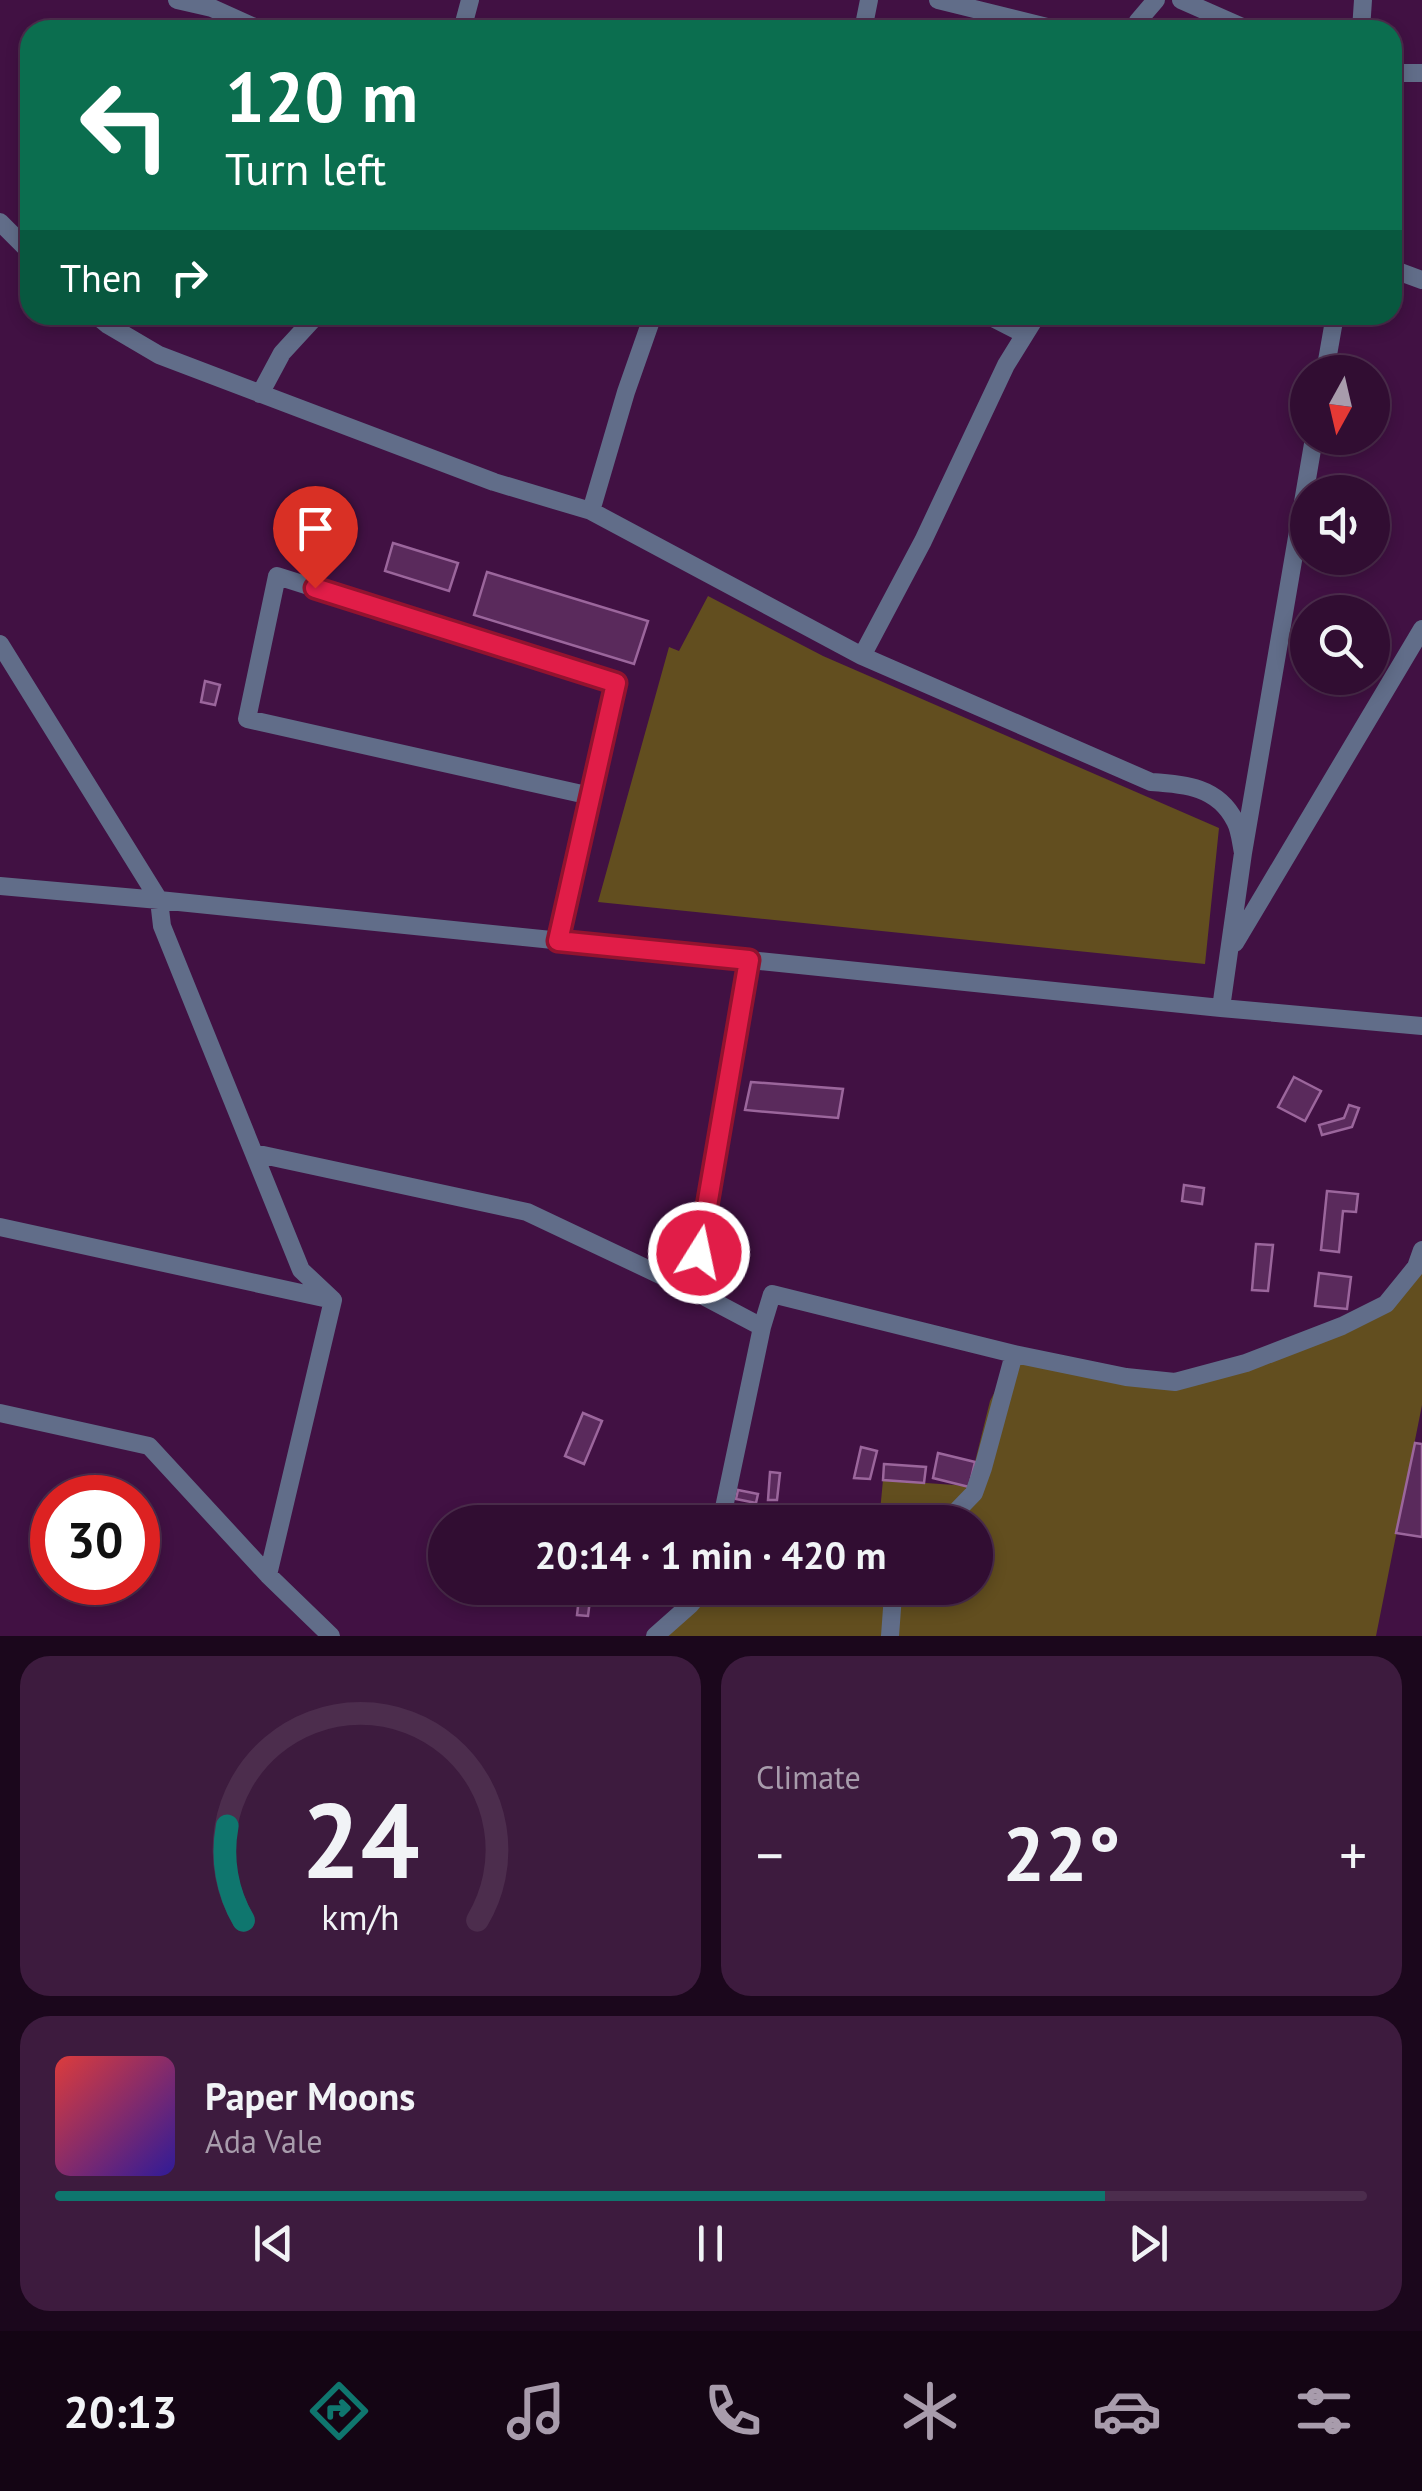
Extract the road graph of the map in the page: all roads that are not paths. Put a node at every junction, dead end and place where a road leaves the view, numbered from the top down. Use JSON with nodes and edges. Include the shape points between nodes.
{"nodes":[{"id":1,"x":178,"y":0,"type":"edge"},
{"id":2,"x":938,"y":0,"type":"edge"},
{"id":3,"x":1181,"y":0,"type":"edge"},
{"id":4,"x":239,"y":20,"type":"edge"},
{"id":5,"x":1018,"y":20,"type":"edge"},
{"id":6,"x":1226,"y":20,"type":"edge"},
{"id":7,"x":0,"y":222,"type":"edge"},
{"id":8,"x":20,"y":242,"type":"edge"},
{"id":9,"x":108,"y":325,"type":"edge"},
{"id":10,"x":308,"y":325,"type":"edge"},
{"id":11,"x":649,"y":325,"type":"edge"},
{"id":12,"x":1006,"y":325,"type":"edge"},
{"id":13,"x":1030,"y":325,"type":"edge"},
{"id":14,"x":1333,"y":325,"type":"edge"},
{"id":15,"x":1024,"y":334,"type":"junction"},
{"id":16,"x":1328,"y":355,"type":"edge"},
{"id":17,"x":260,"y":394,"type":"junction"},
{"id":18,"x":1311,"y":455,"type":"edge"},
{"id":19,"x":591,"y":511,"type":"junction"},
{"id":20,"x":1422,"y":628,"type":"edge"},
{"id":21,"x":0,"y":644,"type":"edge"},
{"id":22,"x":862,"y":656,"type":"junction"},
{"id":23,"x":591,"y":796,"type":"junction"},
{"id":24,"x":1243,"y":853,"type":"junction"},
{"id":25,"x":0,"y":886,"type":"edge"},
{"id":26,"x":159,"y":900,"type":"junction"},
{"id":27,"x":558,"y":941,"type":"junction"},
{"id":28,"x":1230,"y":952,"type":"junction"},
{"id":29,"x":749,"y":960,"type":"junction"},
{"id":30,"x":1221,"y":1008,"type":"junction"},
{"id":31,"x":1422,"y":1026,"type":"edge"},
{"id":32,"x":254,"y":1153,"type":"junction"},
{"id":33,"x":0,"y":1227,"type":"edge"},
{"id":34,"x":1422,"y":1250,"type":"edge"},
{"id":35,"x":692,"y":1290,"type":"junction"},
{"id":36,"x":334,"y":1300,"type":"junction"},
{"id":37,"x":762,"y":1327,"type":"junction"},
{"id":38,"x":1014,"y":1354,"type":"junction"},
{"id":39,"x":0,"y":1413,"type":"edge"},
{"id":40,"x":724,"y":1505,"type":"edge"},
{"id":41,"x":962,"y":1505,"type":"edge"},
{"id":42,"x":268,"y":1575,"type":"junction"},
{"id":43,"x":690,"y":1605,"type":"edge"},
{"id":44,"x":892,"y":1605,"type":"edge"},
{"id":45,"x":331,"y":1636,"type":"edge"},
{"id":46,"x":655,"y":1636,"type":"edge"},
{"id":47,"x":890,"y":1636,"type":"edge"}],
"edges":[{"from":1,"to":4,"type":"street"},
{"from":2,"to":5,"type":"street"},
{"from":3,"to":6,"type":"street"},
{"from":7,"to":8,"type":"street"},
{"from":9,"to":17,"type":"street","via":[[159,355]]},
{"from":10,"to":17,"type":"street","via":[[282,353]]},
{"from":11,"to":19,"type":"street"},
{"from":12,"to":15,"type":"street"},
{"from":13,"to":15,"type":"street"},
{"from":14,"to":16,"type":"street"},
{"from":15,"to":22,"type":"street"},
{"from":17,"to":19,"type":"street"},
{"from":18,"to":24,"type":"street"},
{"from":19,"to":22,"type":"street"},
{"from":20,"to":28,"type":"street"},
{"from":21,"to":26,"type":"street"},
{"from":22,"to":24,"type":"street","via":[[1150,782],[1189,784],[1218,797],[1236,822]]},
{"from":23,"to":23,"type":"street","via":[[616,683],[277,576],[247,719]]},
{"from":23,"to":27,"type":"street"},
{"from":24,"to":28,"type":"street"},
{"from":25,"to":26,"type":"street"},
{"from":26,"to":27,"type":"street"},
{"from":26,"to":32,"type":"street","via":[[162,926]]},
{"from":27,"to":29,"type":"street"},
{"from":28,"to":30,"type":"street"},
{"from":29,"to":30,"type":"street"},
{"from":29,"to":35,"type":"street"},
{"from":30,"to":31,"type":"street"},
{"from":32,"to":35,"type":"street","via":[[527,1212]]},
{"from":32,"to":36,"type":"street","via":[[301,1270]]},
{"from":33,"to":36,"type":"street"},
{"from":34,"to":38,"type":"street","via":[[1416,1268],[1372,1312],[1246,1363],[1174,1382]]},
{"from":35,"to":37,"type":"street"},
{"from":36,"to":42,"type":"street"},
{"from":37,"to":38,"type":"street","via":[[772,1294]]},
{"from":37,"to":40,"type":"street"},
{"from":38,"to":41,"type":"street","via":[[983,1468]]},
{"from":39,"to":42,"type":"street","via":[[149,1446]]},
{"from":42,"to":45,"type":"street"},
{"from":43,"to":46,"type":"street"},
{"from":44,"to":47,"type":"street"}]}
